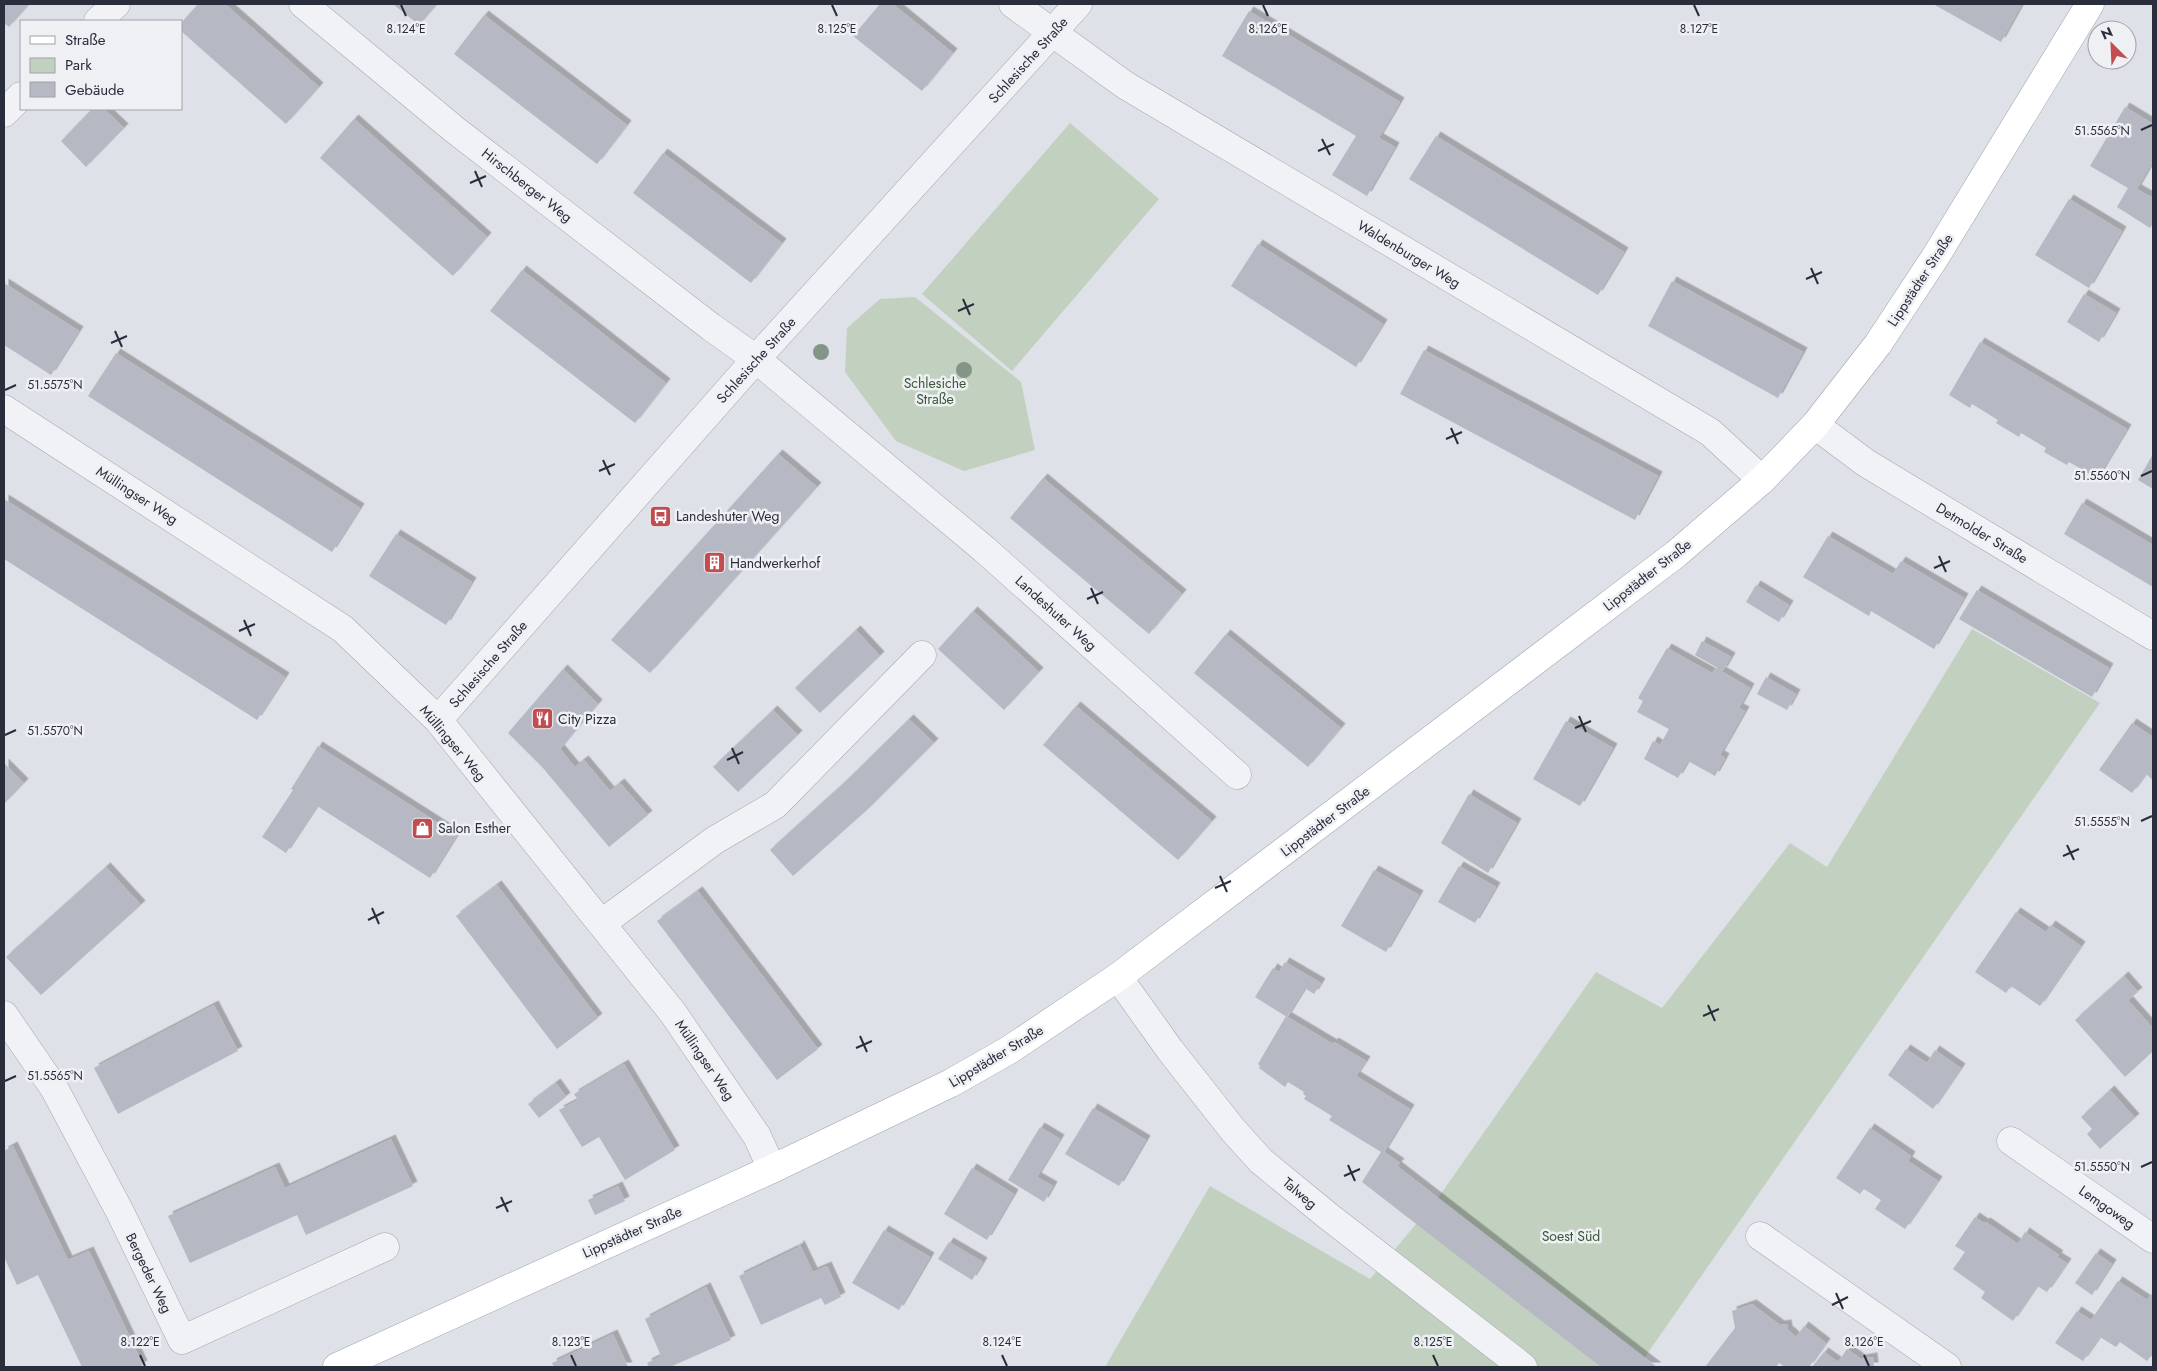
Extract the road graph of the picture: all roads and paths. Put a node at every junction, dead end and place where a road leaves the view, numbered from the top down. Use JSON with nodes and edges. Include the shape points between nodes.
{"nodes":[{"id":1,"x":116,"y":4,"type":"edge"},
{"id":2,"x":303,"y":4,"type":"edge"},
{"id":3,"x":1013,"y":4,"type":"edge"},
{"id":4,"x":1078,"y":4,"type":"edge"},
{"id":5,"x":2090,"y":4,"type":"edge"},
{"id":6,"x":99,"y":20,"type":"edge"},
{"id":7,"x":1052,"y":33,"type":"junction"},
{"id":8,"x":20,"y":97,"type":"edge"},
{"id":9,"x":4,"y":113,"type":"edge"},
{"id":10,"x":756,"y":359,"type":"junction"},
{"id":11,"x":4,"y":409,"type":"edge"},
{"id":12,"x":1815,"y":425,"type":"junction"},
{"id":13,"x":1762,"y":480,"type":"junction"},
{"id":14,"x":2153,"y":636,"type":"edge"},
{"id":15,"x":922,"y":655,"type":"dead end"},
{"id":16,"x":438,"y":720,"type":"junction"},
{"id":17,"x":1237,"y":774,"type":"dead end"},
{"id":18,"x":602,"y":922,"type":"junction"},
{"id":19,"x":1118,"y":977,"type":"junction"},
{"id":20,"x":4,"y":1015,"type":"edge"},
{"id":21,"x":2012,"y":1141,"type":"dead end"},
{"id":22,"x":772,"y":1169,"type":"junction"},
{"id":23,"x":1760,"y":1236,"type":"dead end"},
{"id":24,"x":2153,"y":1239,"type":"edge"},
{"id":25,"x":385,"y":1247,"type":"dead end"},
{"id":26,"x":337,"y":1367,"type":"edge"},
{"id":27,"x":1523,"y":1367,"type":"edge"},
{"id":28,"x":1947,"y":1367,"type":"edge"}],
"edges":[{"from":1,"to":6,"type":"street"},
{"from":2,"to":10,"type":"street","name":"Hirschberger Weg","via":[[455,130]]},
{"from":3,"to":7,"type":"street","name":"Waldenburger Weg"},
{"from":4,"to":7,"type":"street","name":"Schlesische Straße"},
{"from":5,"to":12,"type":"main road","name":"Lippstädter Straße","via":[[1934,259],[1878,344]]},
{"from":7,"to":10,"type":"street","name":"Schlesische Straße"},
{"from":7,"to":13,"type":"street","name":"Waldenburger Weg","via":[[1125,85],[1710,432]]},
{"from":8,"to":9,"type":"street"},
{"from":10,"to":16,"type":"street","name":"Schlesische Straße"},
{"from":10,"to":17,"type":"street","name":"Landeshuter Weg","via":[[984,549]]},
{"from":11,"to":16,"type":"street","name":"Müllingser Weg","via":[[342,629]]},
{"from":12,"to":13,"type":"main road","name":"Lippstädter Straße"},
{"from":12,"to":14,"type":"street","name":"Detmolder Straße","via":[[1866,463]]},
{"from":13,"to":19,"type":"main road","name":"Lippstädter Straße","via":[[1676,554]]},
{"from":15,"to":18,"type":"street","via":[[775,805],[715,840]]},
{"from":16,"to":18,"type":"street","name":"Müllingser Weg"},
{"from":18,"to":22,"type":"street","name":"Müllingser Weg","via":[[679,1021],[757,1136]]},
{"from":19,"to":22,"type":"main road","name":"Lippstädter Straße","via":[[1038,1031],[951,1083]]},
{"from":19,"to":27,"type":"street","name":"Talweg","via":[[1232,1130],[1261,1161]]},
{"from":20,"to":25,"type":"street","name":"Bergeder Weg","via":[[54,1088],[120,1212],[182,1340]]},
{"from":21,"to":24,"type":"street","name":"Lemgoweg"},
{"from":22,"to":26,"type":"main road","name":"Lippstädter Straße"},
{"from":23,"to":28,"type":"street"}]}
